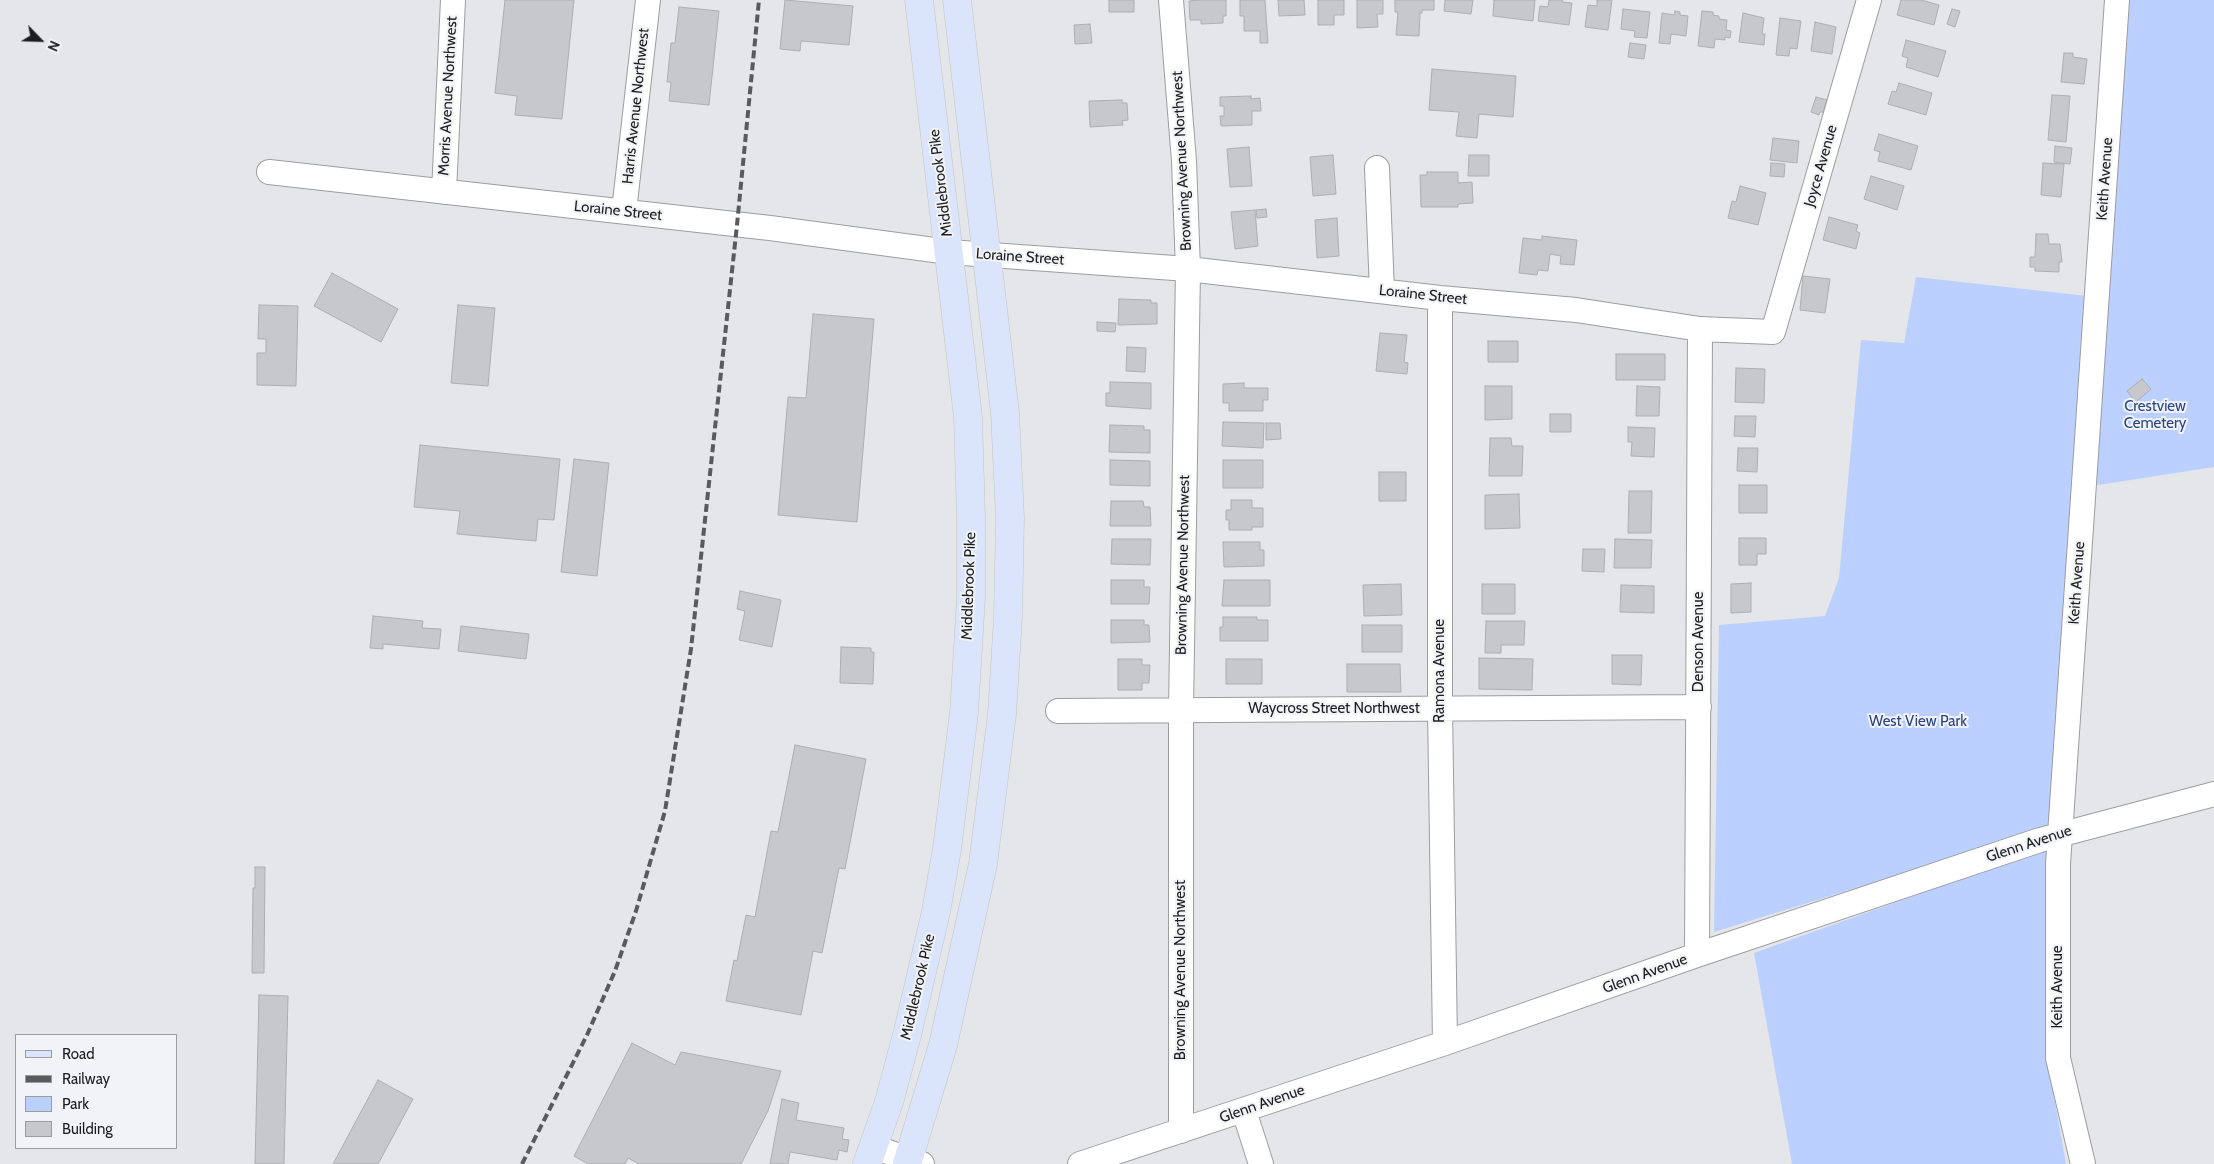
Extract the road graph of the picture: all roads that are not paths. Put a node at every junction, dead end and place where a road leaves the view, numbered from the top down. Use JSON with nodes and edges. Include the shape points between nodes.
{"nodes":[{"id":1,"x":453,"y":0,"type":"edge"},
{"id":2,"x":648,"y":0,"type":"edge"},
{"id":3,"x":919,"y":0,"type":"edge"},
{"id":4,"x":957,"y":0,"type":"edge"},
{"id":5,"x":1171,"y":0,"type":"edge"},
{"id":6,"x":2117,"y":0,"type":"edge"},
{"id":7,"x":1862,"y":1,"type":"edge"},
{"id":8,"x":1378,"y":168,"type":"dead end"},
{"id":9,"x":268,"y":172,"type":"dead end"},
{"id":10,"x":444,"y":192,"type":"junction"},
{"id":11,"x":624,"y":212,"type":"junction"},
{"id":12,"x":950,"y":252,"type":"junction"},
{"id":13,"x":988,"y":255,"type":"junction"},
{"id":14,"x":1188,"y":269,"type":"junction"},
{"id":15,"x":1382,"y":291,"type":"junction"},
{"id":16,"x":1440,"y":298,"type":"junction"},
{"id":17,"x":1700,"y":329,"type":"junction"},
{"id":18,"x":1773,"y":332,"type":"joint"},
{"id":19,"x":1699,"y":707,"type":"junction"},
{"id":20,"x":1440,"y":708,"type":"junction"},
{"id":21,"x":1181,"y":710,"type":"junction"},
{"id":22,"x":1058,"y":711,"type":"dead end"},
{"id":23,"x":964,"y":713,"type":"junction"},
{"id":24,"x":1002,"y":714,"type":"junction"},
{"id":25,"x":2214,"y":794,"type":"edge"},
{"id":26,"x":2060,"y":833,"type":"junction"},
{"id":27,"x":1697,"y":955,"type":"junction"},
{"id":28,"x":1445,"y":1043,"type":"junction"},
{"id":29,"x":1244,"y":1111,"type":"junction"},
{"id":30,"x":1181,"y":1131,"type":"junction"},
{"id":31,"x":870,"y":1156,"type":"edge"},
{"id":32,"x":913,"y":1162,"type":"edge"},
{"id":33,"x":1080,"y":1164,"type":"edge"},
{"id":34,"x":1261,"y":1164,"type":"edge"},
{"id":35,"x":2083,"y":1164,"type":"edge"}],
"edges":[{"from":1,"to":10,"type":"street","name":"Morris Avenue Northwest"},
{"from":2,"to":11,"type":"street","name":"Harris Avenue Northwest"},
{"from":3,"to":12,"type":"main road","name":"Middlebrook Pike"},
{"from":4,"to":13,"type":"main road"},
{"from":5,"to":14,"type":"street","name":"Browning Avenue Northwest","via":[[1184,161]]},
{"from":6,"to":26,"type":"street","name":"Keith Avenue"},
{"from":7,"to":18,"type":"street","name":"Joyce Avenue"},
{"from":8,"to":15,"type":"street"},
{"from":9,"to":10,"type":"street","name":"Loraine Street"},
{"from":10,"to":11,"type":"street","name":"Loraine Street"},
{"from":11,"to":12,"type":"street","name":"Loraine Street"},
{"from":12,"to":13,"type":"street","name":"Loraine Street"},
{"from":12,"to":23,"type":"main road","name":"Middlebrook Pike","via":[[968,417],[971,598]]},
{"from":13,"to":14,"type":"street","name":"Loraine Street"},
{"from":13,"to":24,"type":"main road","via":[[1005,413],[1010,518]]},
{"from":14,"to":15,"type":"street","name":"Loraine Street"},
{"from":14,"to":21,"type":"street","name":"Browning Avenue Northwest"},
{"from":15,"to":16,"type":"street","name":"Loraine Street"},
{"from":16,"to":17,"type":"street","name":"Loraine Street","via":[[1576,310]]},
{"from":16,"to":20,"type":"street","name":"Ramona Avenue"},
{"from":17,"to":18,"type":"street","name":"Loraine Street"},
{"from":17,"to":19,"type":"street","name":"Denson Avenue"},
{"from":19,"to":20,"type":"street","name":"Waycross Street Northwest"},
{"from":19,"to":27,"type":"street","name":"Denson Avenue"},
{"from":20,"to":21,"type":"street","name":"Waycross Street Northwest"},
{"from":20,"to":28,"type":"street","name":"Ramona Avenue"},
{"from":21,"to":22,"type":"street","name":"Waycross Street Northwest"},
{"from":21,"to":30,"type":"street","name":"Browning Avenue Northwest"},
{"from":23,"to":24,"type":"main road"},
{"from":23,"to":31,"type":"main road","name":"Middlebrook Pike","via":[[936,912],[907,1035]]},
{"from":24,"to":32,"type":"main road","via":[[983,864]]},
{"from":25,"to":26,"type":"street","name":"Glenn Avenue"},
{"from":26,"to":27,"type":"street","name":"Glenn Avenue"},
{"from":26,"to":35,"type":"street","name":"Keith Avenue","via":[[2058,1058]]},
{"from":27,"to":28,"type":"street","name":"Glenn Avenue"},
{"from":28,"to":29,"type":"street","name":"Glenn Avenue"},
{"from":29,"to":30,"type":"street","name":"Glenn Avenue"},
{"from":29,"to":34,"type":"street"},
{"from":30,"to":33,"type":"street","name":"Glenn Avenue"},
{"from":31,"to":32,"type":"street"}]}
